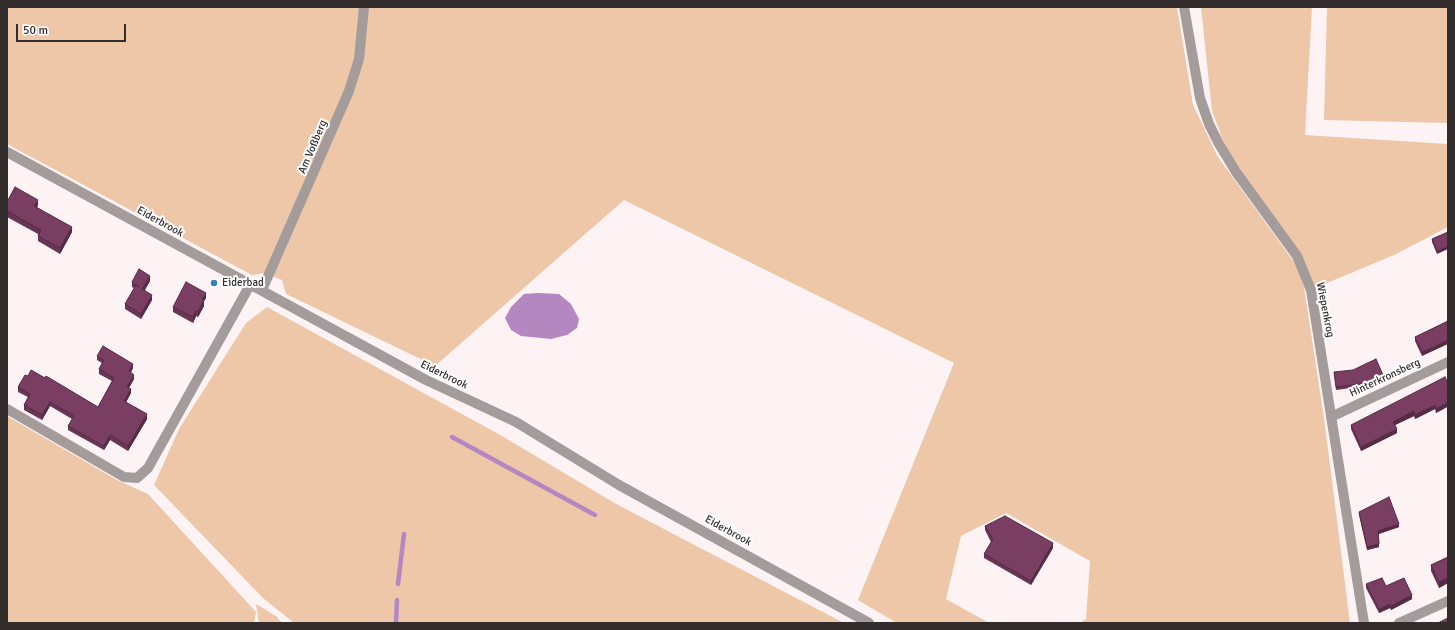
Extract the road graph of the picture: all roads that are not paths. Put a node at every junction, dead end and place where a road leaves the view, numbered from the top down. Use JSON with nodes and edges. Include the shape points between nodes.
{"nodes":[{"id":1,"x":364,"y":7,"type":"edge"},
{"id":2,"x":1184,"y":7,"type":"edge"},
{"id":3,"x":7,"y":152,"type":"edge"},
{"id":4,"x":250,"y":285,"type":"junction"},
{"id":5,"x":262,"y":290,"type":"junction"},
{"id":6,"x":1448,"y":362,"type":"edge"},
{"id":7,"x":7,"y":409,"type":"edge"},
{"id":8,"x":1331,"y":416,"type":"junction"},
{"id":9,"x":1448,"y":601,"type":"edge"},
{"id":10,"x":869,"y":623,"type":"edge"},
{"id":11,"x":1364,"y":623,"type":"edge"},
{"id":12,"x":1399,"y":623,"type":"edge"}],
"edges":[{"from":1,"to":5,"type":"street","name":"Am Voßberg","via":[[359,59],[349,91]]},
{"from":2,"to":8,"type":"street","name":"Wiepenkrog","via":[[1200,98],[1209,124],[1222,151],[1294,252],[1305,273],[1312,296]]},
{"from":3,"to":4,"type":"street","name":"Eiderbrook"},
{"from":4,"to":5,"type":"street","name":"Eiderbrook"},
{"from":4,"to":7,"type":"street","via":[[148,468],[137,478],[124,477]]},
{"from":5,"to":10,"type":"street","name":"Eiderbrook","via":[[426,380],[516,422],[619,485]]},
{"from":6,"to":8,"type":"street","name":"Hinterkronsberg"},
{"from":8,"to":11,"type":"street","name":"Wiepenkrog"},
{"from":9,"to":12,"type":"street"}]}
